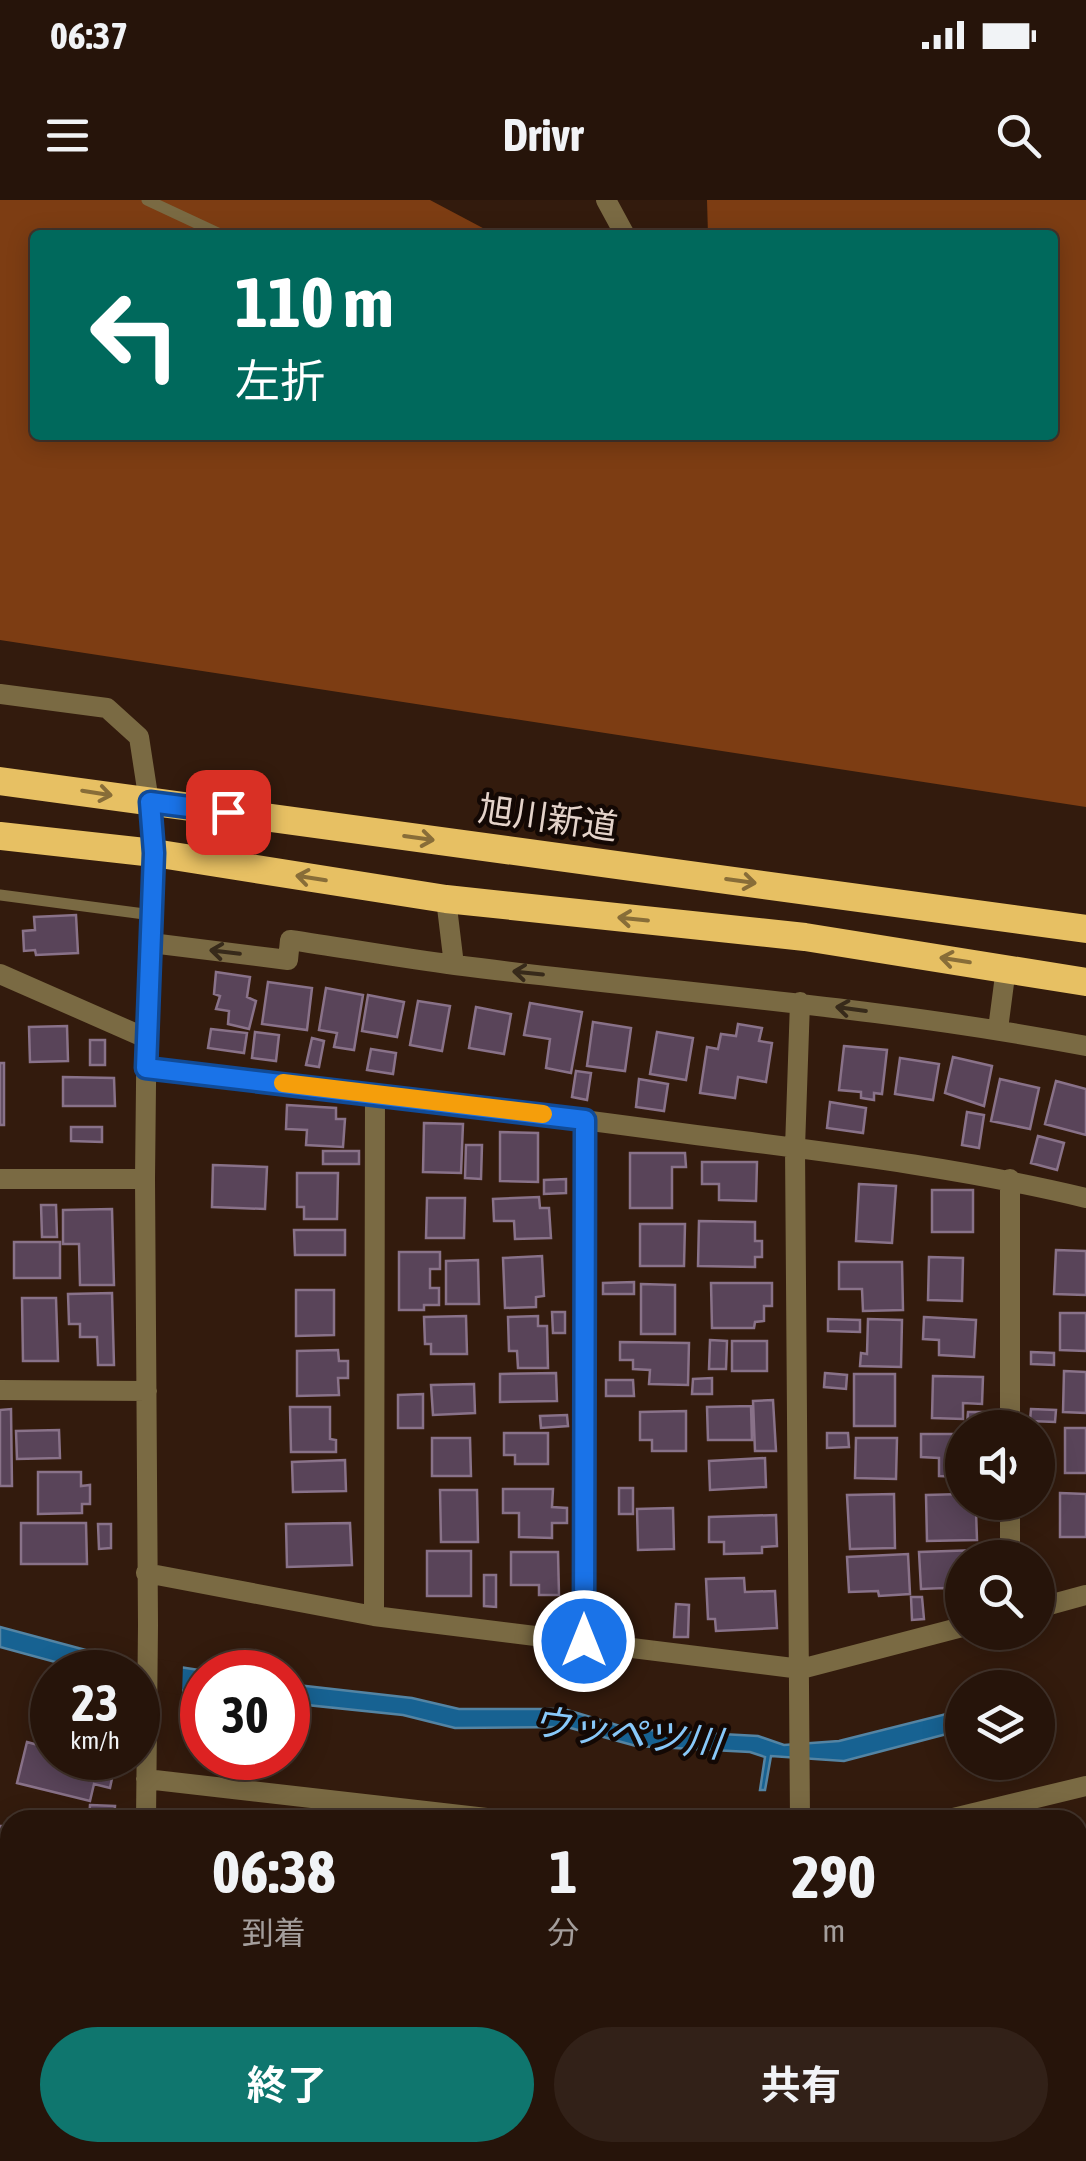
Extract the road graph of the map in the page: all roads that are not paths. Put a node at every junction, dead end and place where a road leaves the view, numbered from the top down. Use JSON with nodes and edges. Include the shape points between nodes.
{"nodes":[{"id":1,"x":148,"y":200,"type":"edge"},
{"id":2,"x":606,"y":200,"type":"edge"},
{"id":3,"x":211,"y":230,"type":"edge"},
{"id":4,"x":621,"y":230,"type":"edge"},
{"id":5,"x":0,"y":694,"type":"edge"},
{"id":6,"x":0,"y":781,"type":"edge"},
{"id":7,"x":150,"y":802,"type":"junction"},
{"id":8,"x":0,"y":836,"type":"edge"},
{"id":9,"x":154,"y":853,"type":"junction"},
{"id":10,"x":0,"y":894,"type":"edge"},
{"id":11,"x":446,"y":899,"type":"junction"},
{"id":12,"x":152,"y":915,"type":"junction"},
{"id":13,"x":1086,"y":929,"type":"edge"},
{"id":14,"x":151,"y":943,"type":"junction"},
{"id":15,"x":454,"y":965,"type":"junction"},
{"id":16,"x":1006,"y":968,"type":"junction"},
{"id":17,"x":0,"y":974,"type":"edge"},
{"id":18,"x":1086,"y":982,"type":"edge"},
{"id":19,"x":800,"y":1002,"type":"junction"},
{"id":20,"x":998,"y":1029,"type":"junction"},
{"id":21,"x":148,"y":1038,"type":"junction"},
{"id":22,"x":1086,"y":1046,"type":"edge"},
{"id":23,"x":146,"y":1068,"type":"junction"},
{"id":24,"x":374,"y":1092,"type":"junction"},
{"id":25,"x":585,"y":1120,"type":"junction"},
{"id":26,"x":795,"y":1148,"type":"junction"},
{"id":27,"x":0,"y":1179,"type":"edge"},
{"id":28,"x":145,"y":1179,"type":"junction"},
{"id":29,"x":1010,"y":1180,"type":"junction"},
{"id":30,"x":1086,"y":1198,"type":"edge"},
{"id":31,"x":0,"y":1390,"type":"edge"},
{"id":32,"x":147,"y":1392,"type":"junction"},
{"id":33,"x":1010,"y":1410,"type":"edge"},
{"id":34,"x":146,"y":1572,"type":"junction"},
{"id":35,"x":1086,"y":1595,"type":"edge"},
{"id":36,"x":1055,"y":1603,"type":"edge"},
{"id":37,"x":374,"y":1616,"type":"junction"},
{"id":38,"x":945,"y":1631,"type":"edge"},
{"id":39,"x":584,"y":1641,"type":"junction"},
{"id":40,"x":147,"y":1650,"type":"edge"},
{"id":41,"x":801,"y":1669,"type":"junction"},
{"id":42,"x":146,"y":1780,"type":"joint"},
{"id":43,"x":1086,"y":1786,"type":"edge"},
{"id":44,"x":146,"y":1810,"type":"edge"},
{"id":45,"x":414,"y":1810,"type":"edge"},
{"id":46,"x":800,"y":1810,"type":"edge"},
{"id":47,"x":986,"y":1810,"type":"edge"}],
"edges":[{"from":1,"to":3,"type":"lane"},
{"from":2,"to":4,"type":"street"},
{"from":5,"to":7,"type":"street","via":[[107,708],[139,737]]},
{"from":6,"to":7,"type":"highway","name":"旭川新道","one_way":true},
{"from":7,"to":9,"type":"street"},
{"from":7,"to":13,"type":"highway","name":"旭川新道","one_way":true},
{"from":8,"to":9,"type":"highway"},
{"from":11,"to":9,"type":"highway","one_way":true},
{"from":9,"to":12,"type":"street"},
{"from":10,"to":12,"type":"lane"},
{"from":11,"to":15,"type":"street"},
{"from":16,"to":11,"type":"highway","one_way":true,"via":[[806,937]]},
{"from":12,"to":14,"type":"street"},
{"from":15,"to":14,"type":"street","one_way":true,"via":[[290,940],[288,960]]},
{"from":14,"to":21,"type":"street"},
{"from":19,"to":15,"type":"street","one_way":true},
{"from":16,"to":18,"type":"highway"},
{"from":16,"to":20,"type":"street"},
{"from":17,"to":21,"type":"street"},
{"from":20,"to":19,"type":"street","one_way":true},
{"from":19,"to":26,"type":"street"},
{"from":20,"to":22,"type":"street"},
{"from":21,"to":23,"type":"street"},
{"from":23,"to":24,"type":"street"},
{"from":23,"to":28,"type":"street"},
{"from":24,"to":25,"type":"street"},
{"from":24,"to":37,"type":"street"},
{"from":25,"to":26,"type":"street"},
{"from":25,"to":39,"type":"street"},
{"from":26,"to":29,"type":"street"},
{"from":26,"to":41,"type":"street"},
{"from":27,"to":28,"type":"street"},
{"from":28,"to":32,"type":"street"},
{"from":29,"to":30,"type":"street"},
{"from":29,"to":33,"type":"street"},
{"from":31,"to":32,"type":"street"},
{"from":32,"to":34,"type":"street"},
{"from":34,"to":37,"type":"street"},
{"from":34,"to":40,"type":"street"},
{"from":35,"to":36,"type":"street"},
{"from":37,"to":39,"type":"street"},
{"from":38,"to":41,"type":"street"},
{"from":39,"to":41,"type":"street"},
{"from":41,"to":46,"type":"street"},
{"from":42,"to":44,"type":"street"},
{"from":42,"to":45,"type":"street"},
{"from":43,"to":47,"type":"street"}]}
